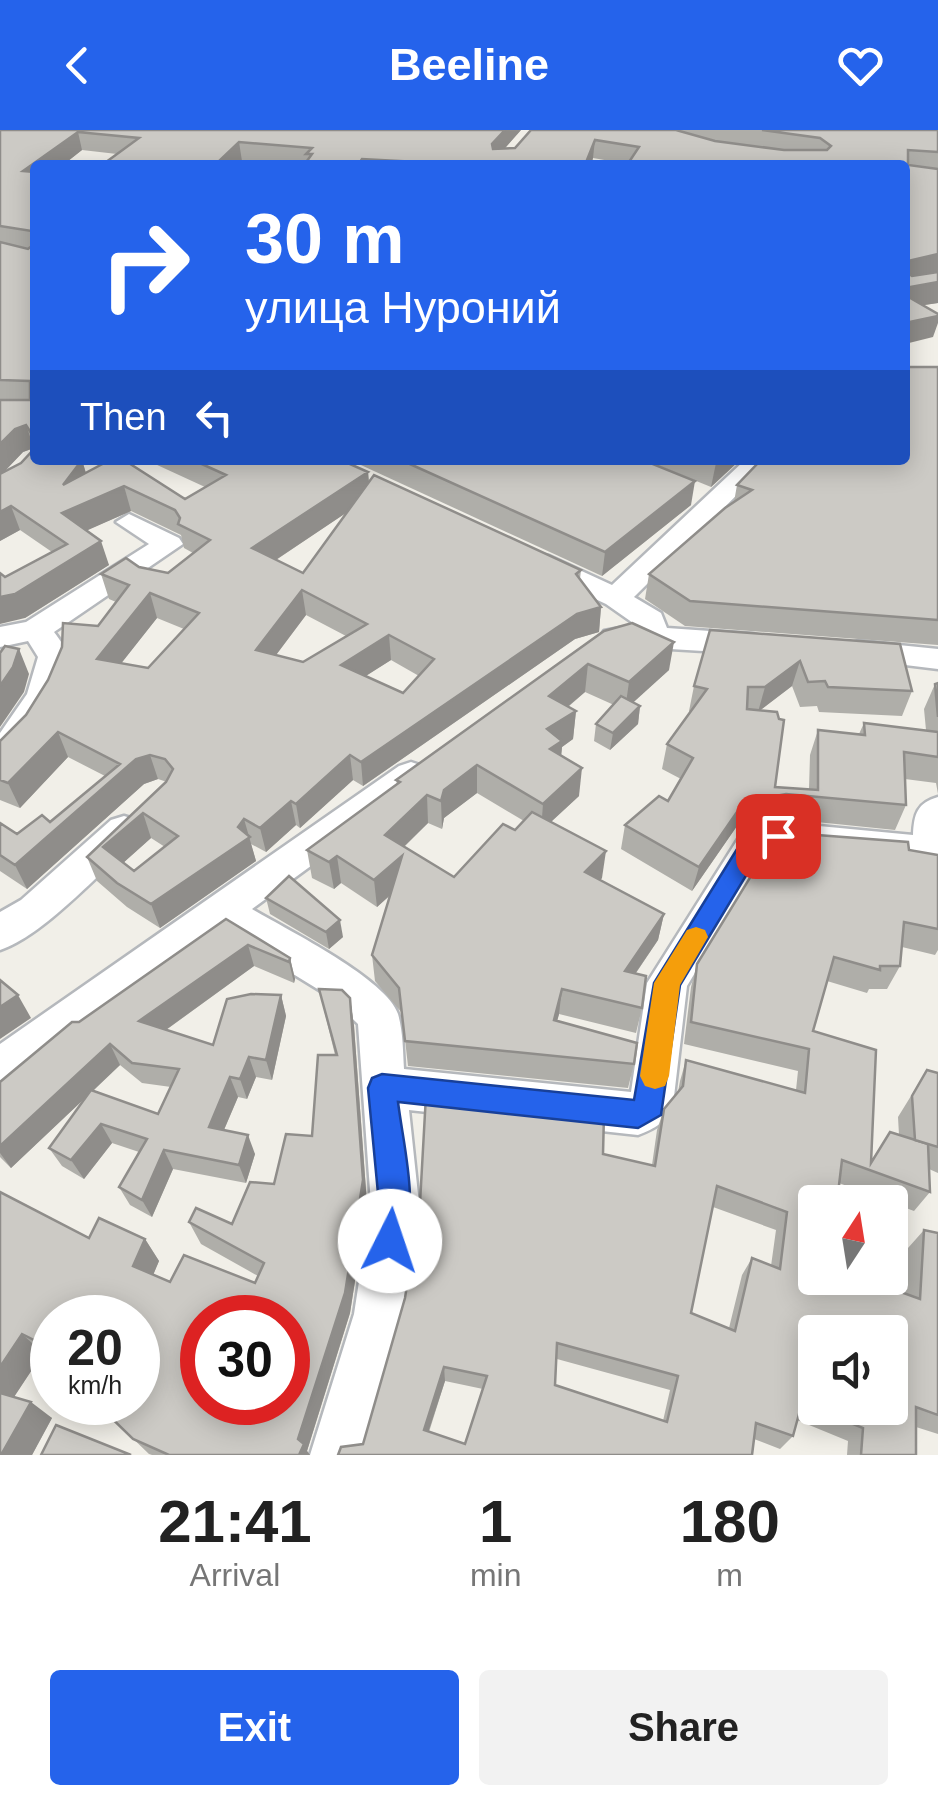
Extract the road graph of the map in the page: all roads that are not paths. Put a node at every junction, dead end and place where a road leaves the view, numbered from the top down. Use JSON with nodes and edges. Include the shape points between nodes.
{"nodes":[{"id":1,"x":754,"y":465,"type":"edge"},
{"id":2,"x":691,"y":492,"type":"edge"},
{"id":3,"x":718,"y":502,"type":"junction"},
{"id":4,"x":129,"y":522,"type":"dead end"},
{"id":5,"x":516,"y":551,"type":"edge"},
{"id":6,"x":616,"y":598,"type":"junction"},
{"id":7,"x":35,"y":630,"type":"junction"},
{"id":8,"x":0,"y":636,"type":"edge"},
{"id":9,"x":655,"y":637,"type":"junction"},
{"id":10,"x":777,"y":645,"type":"edge"},
{"id":11,"x":835,"y":648,"type":"edge"},
{"id":12,"x":588,"y":649,"type":"edge"},
{"id":13,"x":938,"y":659,"type":"edge"},
{"id":14,"x":444,"y":751,"type":"edge"},
{"id":15,"x":0,"y":756,"type":"edge"},
{"id":16,"x":149,"y":806,"type":"edge"},
{"id":17,"x":938,"y":810,"type":"edge"},
{"id":18,"x":220,"y":910,"type":"junction"},
{"id":19,"x":0,"y":934,"type":"edge"},
{"id":20,"x":0,"y":1068,"type":"edge"},
{"id":21,"x":382,"y":1088,"type":"junction"},
{"id":22,"x":337,"y":1455,"type":"edge"}],
"edges":[{"from":1,"to":3,"type":"street"},
{"from":2,"to":3,"type":"street"},
{"from":3,"to":6,"type":"street"},
{"from":4,"to":7,"type":"street","via":[[169,544]]},
{"from":5,"to":6,"type":"street"},
{"from":6,"to":9,"type":"street","via":[[650,620]]},
{"from":7,"to":8,"type":"street"},
{"from":7,"to":15,"type":"street","via":[[54,661],[44,694]]},
{"from":9,"to":10,"type":"street"},
{"from":9,"to":12,"type":"street","via":[[622,637]]},
{"from":11,"to":13,"type":"street"},
{"from":14,"to":18,"type":"street"},
{"from":16,"to":19,"type":"street","via":[[32,915]]},
{"from":17,"to":21,"type":"street","via":[[931,846],[922,850],[778,836],[756,842],[668,983],[650,1105],[638,1114]]},
{"from":18,"to":20,"type":"street"},
{"from":18,"to":21,"type":"street","via":[[343,984],[378,1016]]},
{"from":21,"to":22,"type":"street","via":[[395,1204],[379,1314]]}]}
